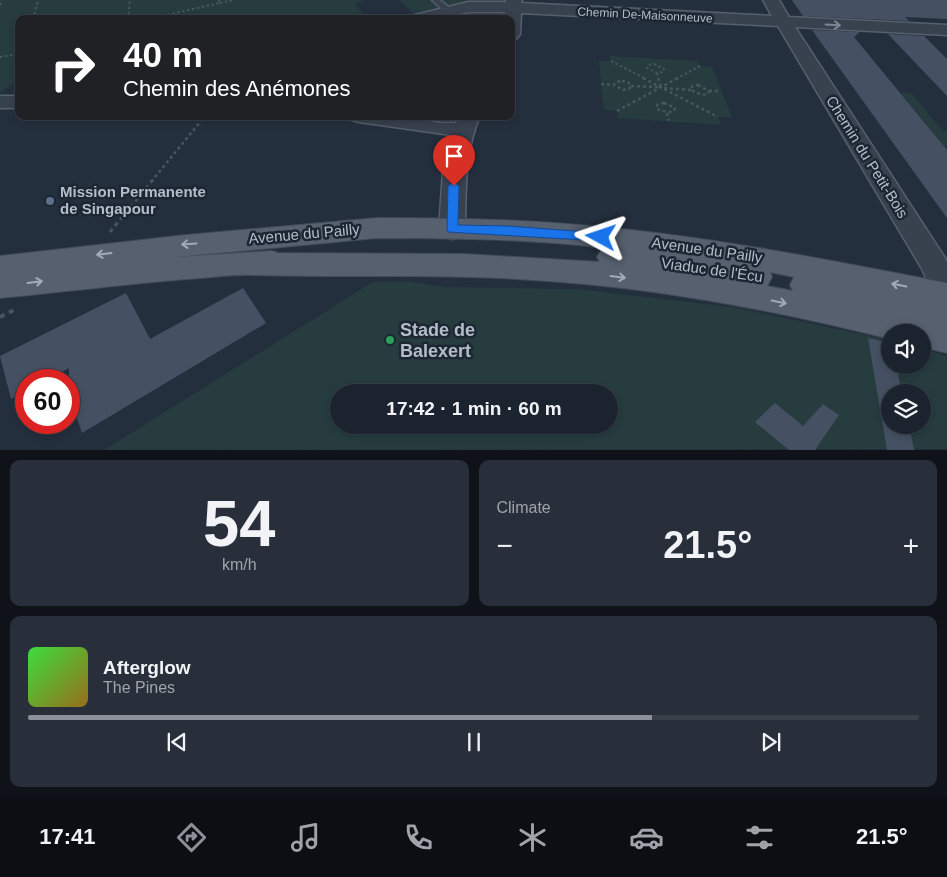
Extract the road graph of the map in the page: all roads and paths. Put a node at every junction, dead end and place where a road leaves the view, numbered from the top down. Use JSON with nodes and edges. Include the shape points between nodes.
{"nodes":[{"id":1,"x":2,"y":0,"type":"edge"},
{"id":2,"x":38,"y":0,"type":"edge"},
{"id":3,"x":130,"y":0,"type":"edge"},
{"id":4,"x":233,"y":0,"type":"edge"},
{"id":5,"x":436,"y":0,"type":"edge"},
{"id":6,"x":771,"y":0,"type":"edge"},
{"id":7,"x":219,"y":2,"type":"edge"},
{"id":8,"x":515,"y":4,"type":"edge"},
{"id":9,"x":0,"y":5,"type":"edge"},
{"id":10,"x":449,"y":11,"type":"junction"},
{"id":11,"x":34,"y":15,"type":"edge"},
{"id":12,"x":128,"y":15,"type":"edge"},
{"id":13,"x":165,"y":15,"type":"edge"},
{"id":14,"x":433,"y":15,"type":"edge"},
{"id":15,"x":784,"y":22,"type":"junction"},
{"id":16,"x":940,"y":30,"type":"edge"},
{"id":17,"x":947,"y":42,"type":"edge"},
{"id":18,"x":15,"y":55,"type":"edge"},
{"id":19,"x":0,"y":57,"type":"edge"},
{"id":20,"x":653,"y":58,"type":"dead end"},
{"id":21,"x":611,"y":62,"type":"dead end"},
{"id":22,"x":654,"y":64,"type":"junction"},
{"id":23,"x":700,"y":66,"type":"dead end"},
{"id":24,"x":657,"y":73,"type":"junction"},
{"id":25,"x":601,"y":84,"type":"dead end"},
{"id":26,"x":614,"y":85,"type":"junction"},
{"id":27,"x":631,"y":86,"type":"junction"},
{"id":28,"x":661,"y":87,"type":"junction"},
{"id":29,"x":691,"y":90,"type":"junction"},
{"id":30,"x":709,"y":90,"type":"junction"},
{"id":31,"x":721,"y":91,"type":"dead end"},
{"id":32,"x":0,"y":102,"type":"edge"},
{"id":33,"x":15,"y":102,"type":"edge"},
{"id":34,"x":617,"y":110,"type":"dead end"},
{"id":35,"x":667,"y":113,"type":"junction"},
{"id":36,"x":718,"y":117,"type":"dead end"},
{"id":37,"x":202,"y":120,"type":"edge"},
{"id":38,"x":384,"y":120,"type":"edge"},
{"id":39,"x":669,"y":121,"type":"dead end"},
{"id":40,"x":464,"y":132,"type":"edge"},
{"id":41,"x":452,"y":229,"type":"junction"},
{"id":42,"x":105,"y":238,"type":"dead end"},
{"id":43,"x":225,"y":241,"type":"junction"},
{"id":44,"x":503,"y":249,"type":"junction"},
{"id":45,"x":255,"y":264,"type":"junction"},
{"id":46,"x":0,"y":267,"type":"edge"},
{"id":47,"x":0,"y":286,"type":"edge"},
{"id":48,"x":947,"y":295,"type":"edge"},
{"id":49,"x":947,"y":317,"type":"edge"},
{"id":50,"x":886,"y":324,"type":"edge"},
{"id":51,"x":931,"y":335,"type":"edge"},
{"id":52,"x":947,"y":339,"type":"edge"}],
"edges":[{"from":1,"to":9,"type":"path"},
{"from":2,"to":11,"type":"path"},
{"from":3,"to":12,"type":"path"},
{"from":4,"to":7,"type":"path"},
{"from":5,"to":10,"type":"lane"},
{"from":6,"to":15,"type":"street"},
{"from":7,"to":13,"type":"path"},
{"from":8,"to":10,"type":"street","name":"Chemin De-Maisonneuve"},
{"from":8,"to":15,"type":"street","name":"Chemin De-Maisonneuve"},
{"from":10,"to":14,"type":"street","name":"Chemin De-Maisonneuve"},
{"from":15,"to":16,"type":"street","name":"Chemin De-Maisonneuve","one_way":true},
{"from":15,"to":48,"type":"street","name":"Chemin du Petit-Bois","via":[[927,251]]},
{"from":16,"to":17,"type":"street"},
{"from":18,"to":19,"type":"path"},
{"from":20,"to":22,"type":"path"},
{"from":21,"to":28,"type":"path"},
{"from":22,"to":24,"type":"path","via":[[647,68]]},
{"from":22,"to":24,"type":"path","via":[[664,69]]},
{"from":23,"to":28,"type":"path"},
{"from":24,"to":28,"type":"path"},
{"from":25,"to":26,"type":"path"},
{"from":26,"to":27,"type":"path","via":[[622,81]]},
{"from":26,"to":27,"type":"path","via":[[623,90]]},
{"from":27,"to":28,"type":"path"},
{"from":28,"to":29,"type":"path"},
{"from":28,"to":34,"type":"path"},
{"from":28,"to":36,"type":"path"},
{"from":29,"to":30,"type":"path","via":[[692,86]]},
{"from":29,"to":30,"type":"path","via":[[702,95],[708,94]]},
{"from":30,"to":31,"type":"path"},
{"from":32,"to":33,"type":"street"},
{"from":35,"to":35,"type":"path","via":[[660,111],[656,107],[658,104],[671,104],[673,112]]},
{"from":35,"to":39,"type":"path"},
{"from":37,"to":42,"type":"path"},
{"from":38,"to":40,"type":"street"},
{"from":40,"to":41,"type":"street","via":[[454,186]]},
{"from":41,"to":43,"type":"main road","name":"Avenue du Pailly","via":[[347,230]]},
{"from":48,"to":41,"type":"main road","name":"Avenue du Pailly","one_way":true,"via":[[709,249],[582,235]]},
{"from":43,"to":44,"type":"main road","name":"Avenue du Pailly","via":[[376,241]]},
{"from":43,"to":46,"type":"main road","name":"Avenue du Pailly","one_way":true},
{"from":44,"to":45,"type":"main road","name":"Avenue du Pailly"},
{"from":44,"to":49,"type":"main road","name":"Viaduc de l'Écu","via":[[609,256],[713,270],[830,290]]},
{"from":47,"to":45,"type":"main road","name":"Avenue du Pailly","one_way":true,"via":[[159,269]]},
{"from":45,"to":50,"type":"main road","name":"Avenue du Pailly","one_way":true,"via":[[494,266],[582,273],[677,284]]},
{"from":51,"to":52,"type":"main road","name":"Avenue du Pailly"}]}
